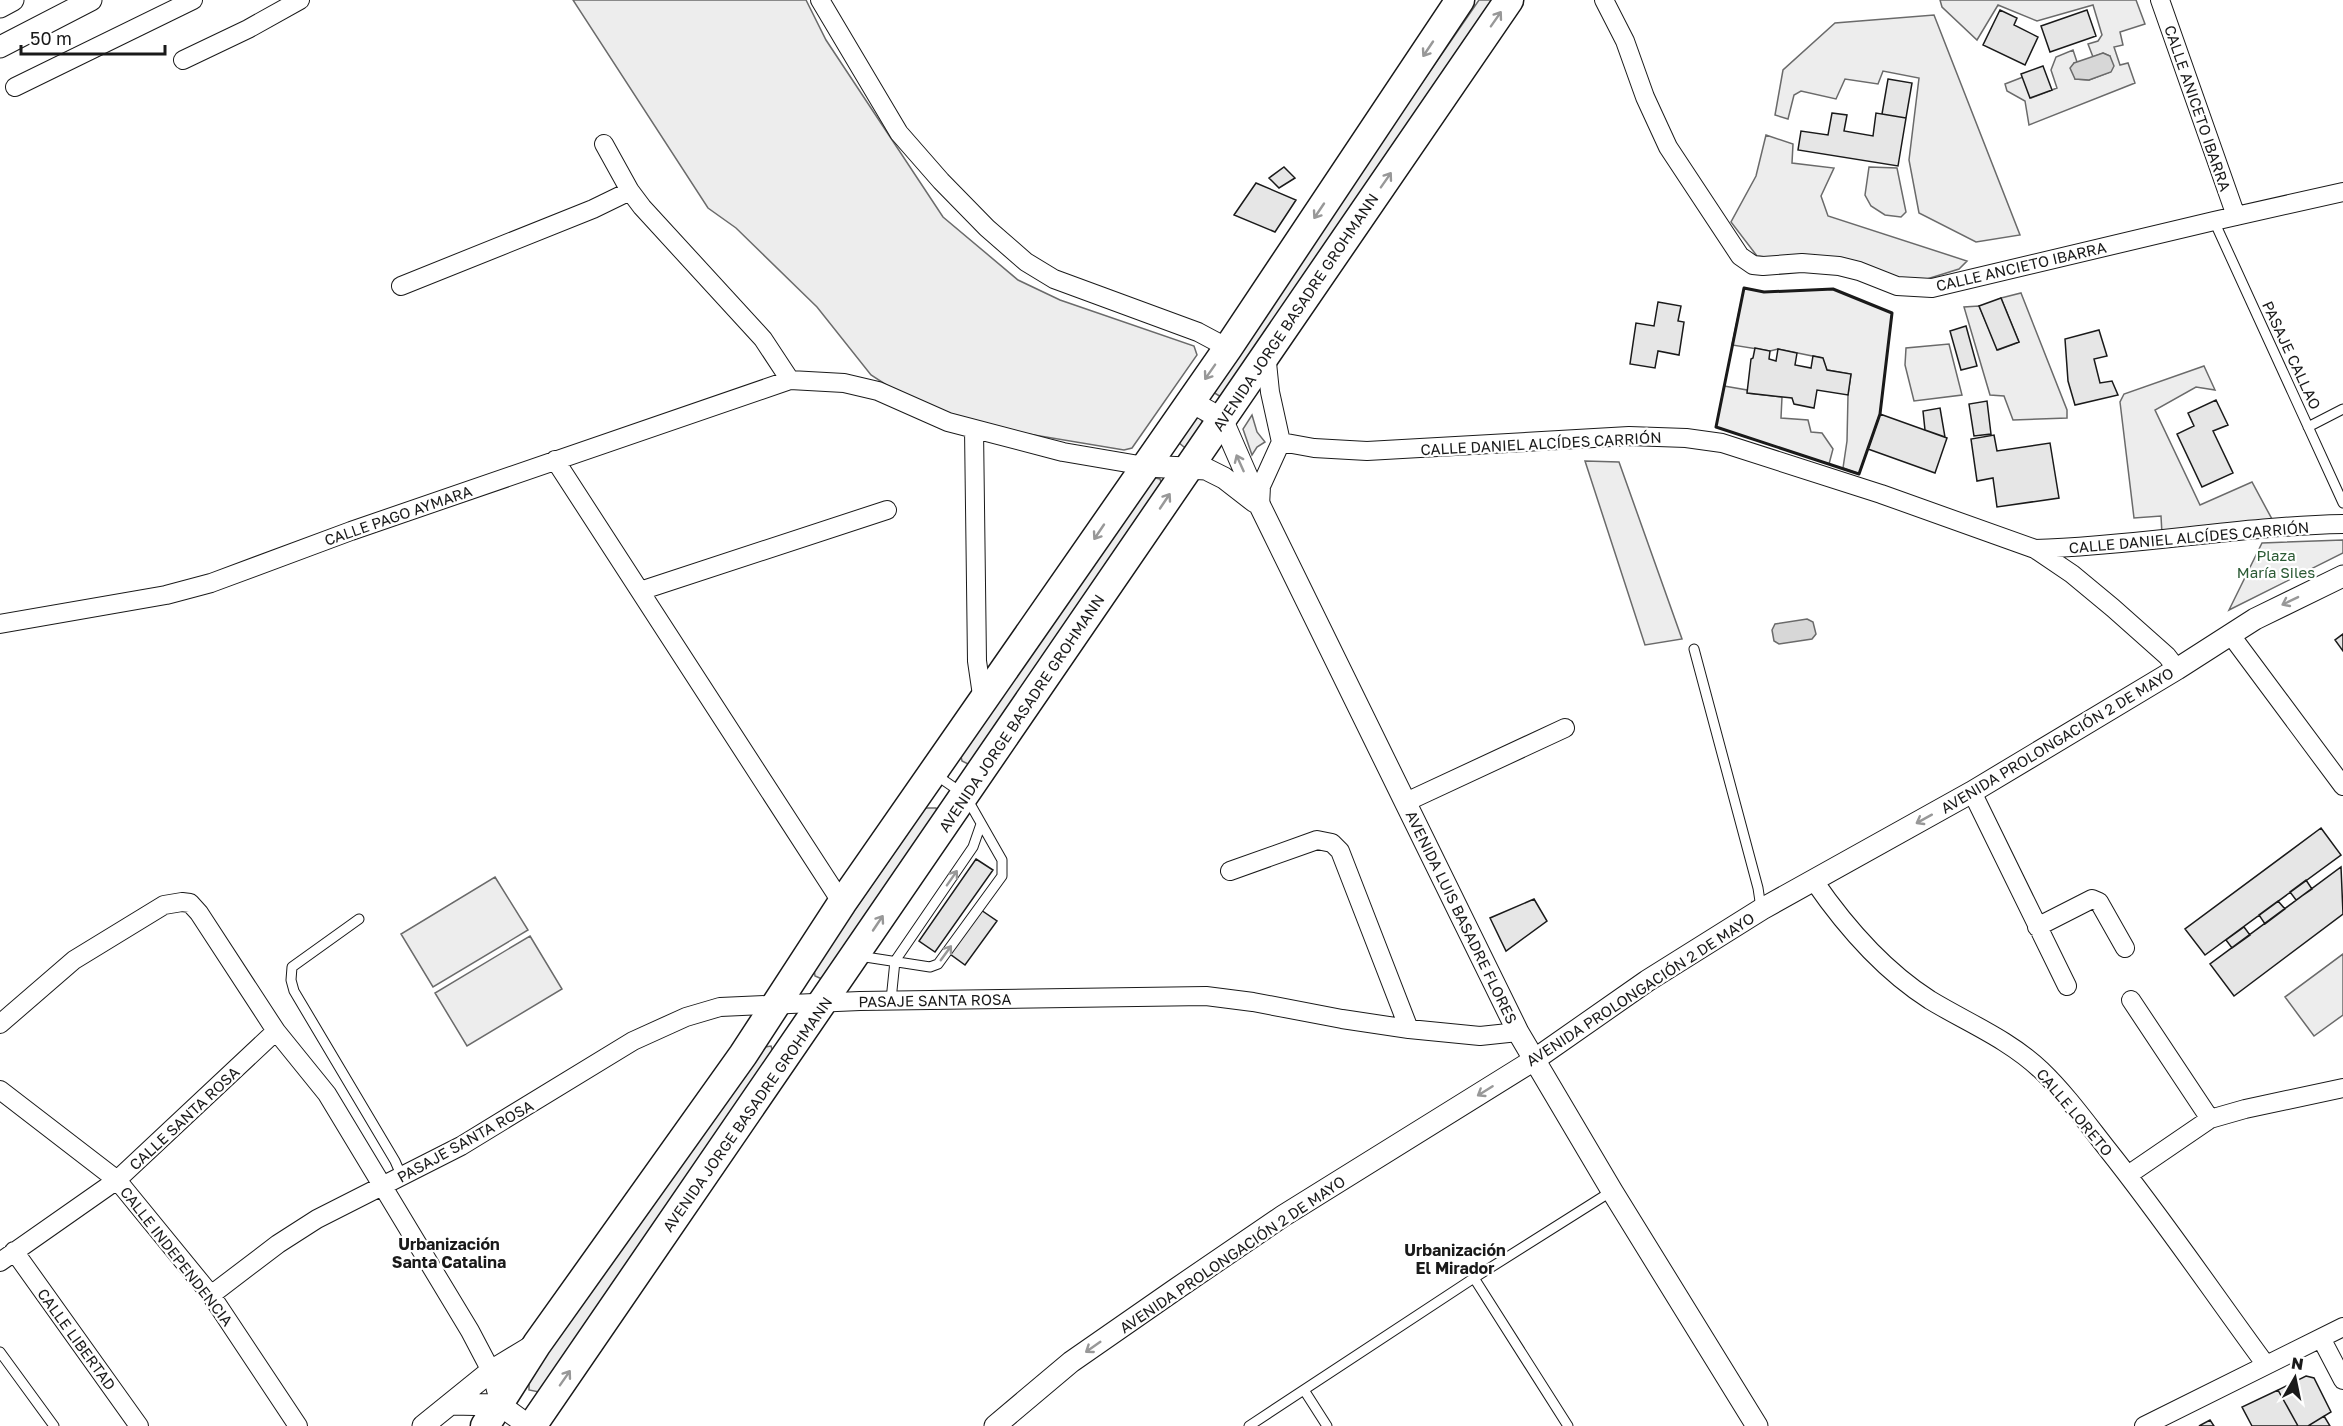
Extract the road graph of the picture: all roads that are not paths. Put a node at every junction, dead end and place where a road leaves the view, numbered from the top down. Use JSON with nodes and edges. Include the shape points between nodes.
{"nodes":[{"id":1,"x":13,"y":0,"type":"edge"},
{"id":2,"x":91,"y":0,"type":"edge"},
{"id":3,"x":193,"y":0,"type":"edge"},
{"id":4,"x":300,"y":0,"type":"edge"},
{"id":5,"x":820,"y":0,"type":"edge"},
{"id":6,"x":1460,"y":0,"type":"edge"},
{"id":7,"x":1509,"y":0,"type":"edge"},
{"id":8,"x":1604,"y":0,"type":"edge"},
{"id":9,"x":2160,"y":0,"type":"edge"},
{"id":10,"x":0,"y":7,"type":"edge"},
{"id":11,"x":0,"y":47,"type":"edge"},
{"id":12,"x":183,"y":60,"type":"dead end"},
{"id":13,"x":15,"y":87,"type":"dead end"},
{"id":14,"x":604,"y":144,"type":"dead end"},
{"id":15,"x":630,"y":191,"type":"junction"},
{"id":16,"x":2343,"y":192,"type":"edge"},
{"id":17,"x":2236,"y":216,"type":"junction"},
{"id":18,"x":2214,"y":220,"type":"junction"},
{"id":19,"x":401,"y":286,"type":"dead end"},
{"id":20,"x":1228,"y":348,"type":"junction"},
{"id":21,"x":1266,"y":353,"type":"junction"},
{"id":22,"x":790,"y":380,"type":"junction"},
{"id":23,"x":1190,"y":401,"type":"junction"},
{"id":24,"x":2343,"y":410,"type":"edge"},
{"id":25,"x":1222,"y":418,"type":"junction"},
{"id":26,"x":2308,"y":427,"type":"junction"},
{"id":27,"x":974,"y":429,"type":"junction"},
{"id":28,"x":1281,"y":442,"type":"junction"},
{"id":29,"x":555,"y":460,"type":"junction"},
{"id":30,"x":1145,"y":466,"type":"junction"},
{"id":31,"x":1188,"y":467,"type":"junction"},
{"id":32,"x":2343,"y":503,"type":"edge"},
{"id":33,"x":1260,"y":506,"type":"junction"},
{"id":34,"x":887,"y":510,"type":"dead end"},
{"id":35,"x":2343,"y":524,"type":"edge"},
{"id":36,"x":2035,"y":549,"type":"junction"},
{"id":37,"x":2343,"y":576,"type":"edge"},
{"id":38,"x":640,"y":591,"type":"junction"},
{"id":39,"x":0,"y":624,"type":"edge"},
{"id":40,"x":2230,"y":634,"type":"junction"},
{"id":41,"x":1694,"y":649,"type":"dead end"},
{"id":42,"x":2177,"y":669,"type":"junction"},
{"id":43,"x":983,"y":702,"type":"junction"},
{"id":44,"x":1564,"y":728,"type":"dead end"},
{"id":45,"x":934,"y":773,"type":"junction"},
{"id":46,"x":2343,"y":786,"type":"edge"},
{"id":47,"x":1972,"y":792,"type":"junction"},
{"id":48,"x":965,"y":795,"type":"junction"},
{"id":49,"x":1406,"y":802,"type":"junction"},
{"id":50,"x":981,"y":824,"type":"junction"},
{"id":51,"x":1230,"y":871,"type":"dead end"},
{"id":52,"x":1814,"y":880,"type":"junction"},
{"id":53,"x":842,"y":903,"type":"junction"},
{"id":54,"x":1762,"y":909,"type":"junction"},
{"id":55,"x":359,"y":919,"type":"dead end"},
{"id":56,"x":2037,"y":927,"type":"junction"},
{"id":57,"x":2125,"y":948,"type":"dead end"},
{"id":58,"x":856,"y":956,"type":"junction"},
{"id":59,"x":895,"y":961,"type":"junction"},
{"id":60,"x":2067,"y":986,"type":"dead end"},
{"id":61,"x":891,"y":1000,"type":"junction"},
{"id":62,"x":2131,"y":1000,"type":"dead end"},
{"id":63,"x":824,"y":1003,"type":"junction"},
{"id":64,"x":775,"y":1005,"type":"junction"},
{"id":65,"x":0,"y":1024,"type":"edge"},
{"id":66,"x":1409,"y":1029,"type":"junction"},
{"id":67,"x":276,"y":1031,"type":"junction"},
{"id":68,"x":1518,"y":1032,"type":"junction"},
{"id":69,"x":1534,"y":1060,"type":"junction"},
{"id":70,"x":2343,"y":1088,"type":"edge"},
{"id":71,"x":0,"y":1090,"type":"edge"},
{"id":72,"x":2210,"y":1119,"type":"junction"},
{"id":73,"x":2128,"y":1175,"type":"junction"},
{"id":74,"x":402,"y":1177,"type":"junction"},
{"id":75,"x":117,"y":1180,"type":"junction"},
{"id":76,"x":383,"y":1187,"type":"junction"},
{"id":77,"x":1612,"y":1191,"type":"junction"},
{"id":78,"x":7,"y":1257,"type":"edge"},
{"id":79,"x":1474,"y":1278,"type":"junction"},
{"id":80,"x":211,"y":1295,"type":"junction"},
{"id":81,"x":2343,"y":1327,"type":"edge"},
{"id":82,"x":2321,"y":1338,"type":"junction"},
{"id":83,"x":537,"y":1344,"type":"junction"},
{"id":84,"x":0,"y":1352,"type":"edge"},
{"id":85,"x":2265,"y":1365,"type":"junction"},
{"id":86,"x":491,"y":1371,"type":"junction"},
{"id":87,"x":2343,"y":1380,"type":"edge"},
{"id":88,"x":1304,"y":1390,"type":"junction"},
{"id":89,"x":451,"y":1404,"type":"junction"},
{"id":90,"x":492,"y":1415,"type":"edge"},
{"id":91,"x":54,"y":1426,"type":"edge"},
{"id":92,"x":139,"y":1426,"type":"edge"},
{"id":93,"x":298,"y":1426,"type":"edge"},
{"id":94,"x":423,"y":1426,"type":"edge"},
{"id":95,"x":530,"y":1426,"type":"edge"},
{"id":96,"x":995,"y":1426,"type":"edge"},
{"id":97,"x":1249,"y":1426,"type":"edge"},
{"id":98,"x":1327,"y":1426,"type":"edge"},
{"id":99,"x":1568,"y":1426,"type":"edge"},
{"id":100,"x":1757,"y":1426,"type":"edge"},
{"id":101,"x":2144,"y":1426,"type":"edge"}],
"edges":[{"from":1,"to":10,"type":"street"},
{"from":2,"to":11,"type":"street"},
{"from":3,"to":13,"type":"street"},
{"from":4,"to":12,"type":"street"},
{"from":5,"to":20,"type":"street","via":[[899,133],[941,182],[1026,262],[1054,279],[1198,332]]},
{"from":6,"to":20,"type":"highway","one_way":true},
{"from":21,"to":7,"type":"highway","name":"AVENIDA JORGE BASADRE GROHMANN","one_way":true},
{"from":8,"to":18,"type":"street","name":"CALLE ANCIETO IBARRA","via":[[1668,147],[1740,256],[1754,265],[1821,263],[1859,271],[1897,286],[1932,288]]},
{"from":9,"to":17,"type":"street","name":"CALLE ANICETO IBARRA"},
{"from":14,"to":15,"type":"street"},
{"from":15,"to":19,"type":"street"},
{"from":15,"to":22,"type":"street","via":[[763,339]]},
{"from":16,"to":17,"type":"street","name":"CALLE ANCIETO IBARRA"},
{"from":17,"to":18,"type":"street","name":"CALLE ANCIETO IBARRA"},
{"from":18,"to":26,"type":"lane","name":"PASAJE CALLAO"},
{"from":20,"to":23,"type":"highway","one_way":true},
{"from":21,"to":25,"type":"highway","name":"AVENIDA JORGE BASADRE GROHMANN"},
{"from":21,"to":28,"type":"street"},
{"from":22,"to":27,"type":"street","via":[[844,383],[879,391],[948,422]]},
{"from":22,"to":29,"type":"street","name":"CALLE PAGO AYMARA"},
{"from":23,"to":25,"type":"street"},
{"from":23,"to":30,"type":"highway"},
{"from":24,"to":26,"type":"lane"},
{"from":25,"to":31,"type":"highway","name":"AVENIDA JORGE BASADRE GROHMANN"},
{"from":33,"to":25,"type":"street","name":"AVENIDA LUIS BASADRE FLORES","one_way":true},
{"from":26,"to":32,"type":"lane","name":"PASAJE CALLAO"},
{"from":27,"to":30,"type":"street","via":[[1063,452]]},
{"from":27,"to":43,"type":"street","via":[[977,662]]},
{"from":28,"to":33,"type":"street","via":[[1261,486]]},
{"from":28,"to":36,"type":"street","name":"CALLE DANIEL ALCÍDES CARRIÓN","via":[[1367,451],[1605,437],[1686,438],[1722,443]]},
{"from":29,"to":38,"type":"street"},
{"from":29,"to":39,"type":"street","name":"CALLE PAGO AYMARA","via":[[211,583],[166,595]]},
{"from":30,"to":31,"type":"street"},
{"from":30,"to":43,"type":"highway","one_way":true},
{"from":31,"to":33,"type":"street","via":[[1206,469],[1224,478]]},
{"from":48,"to":31,"type":"highway","name":"AVENIDA JORGE BASADRE GROHMANN","one_way":true},
{"from":33,"to":49,"type":"street","name":"AVENIDA LUIS BASADRE FLORES"},
{"from":34,"to":38,"type":"street"},
{"from":35,"to":36,"type":"street","name":"CALLE DANIEL ALCÍDES CARRIÓN"},
{"from":36,"to":42,"type":"street","name":"CALLE DANIEL ALCÍDES CARRIÓN","via":[[2105,601]]},
{"from":37,"to":40,"type":"street","name":"AVENIDA PROLONGACIÓN 2 DE MAYO","one_way":true},
{"from":38,"to":53,"type":"street"},
{"from":40,"to":42,"type":"street","name":"AVENIDA PROLONGACIÓN 2 DE MAYO"},
{"from":40,"to":46,"type":"street"},
{"from":41,"to":54,"type":"lane"},
{"from":42,"to":47,"type":"street","name":"AVENIDA PROLONGACIÓN 2 DE MAYO"},
{"from":43,"to":45,"type":"highway"},
{"from":44,"to":49,"type":"street"},
{"from":45,"to":48,"type":"lane"},
{"from":45,"to":53,"type":"highway"},
{"from":47,"to":52,"type":"street","name":"AVENIDA PROLONGACIÓN 2 DE MAYO","one_way":true},
{"from":47,"to":56,"type":"street"},
{"from":48,"to":50,"type":"lane"},
{"from":58,"to":48,"type":"highway","name":"AVENIDA JORGE BASADRE GROHMANN","one_way":true},
{"from":49,"to":68,"type":"street","name":"AVENIDA LUIS BASADRE FLORES"},
{"from":59,"to":50,"type":"lane","one_way":true,"via":[[974,847]]},
{"from":59,"to":50,"type":"lane","one_way":true,"via":[[930,967],[938,964],[1002,876],[1002,860]]},
{"from":51,"to":66,"type":"street","via":[[1317,840],[1332,843],[1340,852]]},
{"from":52,"to":54,"type":"street","name":"AVENIDA PROLONGACIÓN 2 DE MAYO"},
{"from":52,"to":73,"type":"street","name":"CALLE LORETO","via":[[1864,944],[1898,976],[1937,1004],[1997,1036],[2038,1067]]},
{"from":53,"to":64,"type":"highway"},
{"from":54,"to":69,"type":"street","name":"AVENIDA PROLONGACIÓN 2 DE MAYO","via":[[1647,981]]},
{"from":55,"to":74,"type":"lane","via":[[292,967],[291,980]]},
{"from":56,"to":57,"type":"street","via":[[2092,899],[2099,902]]},
{"from":56,"to":60,"type":"street"},
{"from":58,"to":59,"type":"lane"},
{"from":58,"to":63,"type":"highway","name":"AVENIDA JORGE BASADRE GROHMANN"},
{"from":59,"to":61,"type":"lane"},
{"from":61,"to":63,"type":"street","name":"PASAJE SANTA ROSA"},
{"from":61,"to":66,"type":"street","name":"PASAJE SANTA ROSA","via":[[1206,996]]},
{"from":62,"to":72,"type":"street"},
{"from":63,"to":64,"type":"street","name":"PASAJE SANTA ROSA"},
{"from":95,"to":63,"type":"highway","name":"AVENIDA JORGE BASADRE GROHMANN","one_way":true},
{"from":64,"to":74,"type":"street","name":"PASAJE SANTA ROSA","via":[[720,1008],[686,1017],[633,1041],[461,1146]]},
{"from":64,"to":83,"type":"highway"},
{"from":65,"to":67,"type":"street","via":[[74,960],[164,905],[182,902],[190,903],[200,913]]},
{"from":66,"to":68,"type":"street","name":"PASAJE SANTA ROSA","via":[[1480,1036]]},
{"from":67,"to":75,"type":"street","name":"CALLE SANTA ROSA"},
{"from":67,"to":76,"type":"street","via":[[327,1094]]},
{"from":68,"to":69,"type":"street","name":"AVENIDA LUIS BASADRE FLORES"},
{"from":69,"to":77,"type":"street","name":"AVENIDA LUIS BASADRE FLORES"},
{"from":69,"to":96,"type":"street","name":"AVENIDA PROLONGACIÓN 2 DE MAYO","one_way":true,"via":[[1283,1216],[1071,1362]]},
{"from":70,"to":72,"type":"street"},
{"from":71,"to":75,"type":"street","name":"CALLE INDEPENDENCIA"},
{"from":72,"to":73,"type":"street"},
{"from":73,"to":85,"type":"street","name":"CALLE LORETO"},
{"from":74,"to":76,"type":"street","name":"PASAJE SANTA ROSA"},
{"from":75,"to":78,"type":"street","name":"CALLE SANTA ROSA"},
{"from":75,"to":80,"type":"street","name":"CALLE INDEPENDENCIA"},
{"from":76,"to":80,"type":"street","name":"PASAJE SANTA ROSA","via":[[317,1219]]},
{"from":76,"to":86,"type":"street"},
{"from":77,"to":79,"type":"lane"},
{"from":77,"to":100,"type":"street","name":"AVENIDA LUIS BASADRE FLORES"},
{"from":78,"to":92,"type":"street","name":"CALLE LIBERTAD"},
{"from":79,"to":88,"type":"lane"},
{"from":79,"to":99,"type":"lane"},
{"from":80,"to":93,"type":"street","name":"CALLE INDEPENDENCIA"},
{"from":81,"to":82,"type":"street"},
{"from":82,"to":85,"type":"street"},
{"from":82,"to":87,"type":"street"},
{"from":83,"to":86,"type":"street"},
{"from":83,"to":90,"type":"highway"},
{"from":84,"to":91,"type":"lane"},
{"from":85,"to":101,"type":"street"},
{"from":86,"to":89,"type":"street"},
{"from":86,"to":90,"type":"street"},
{"from":88,"to":97,"type":"lane"},
{"from":88,"to":98,"type":"lane"},
{"from":89,"to":90,"type":"street"},
{"from":89,"to":94,"type":"street"},
{"from":90,"to":95,"type":"street"}]}
